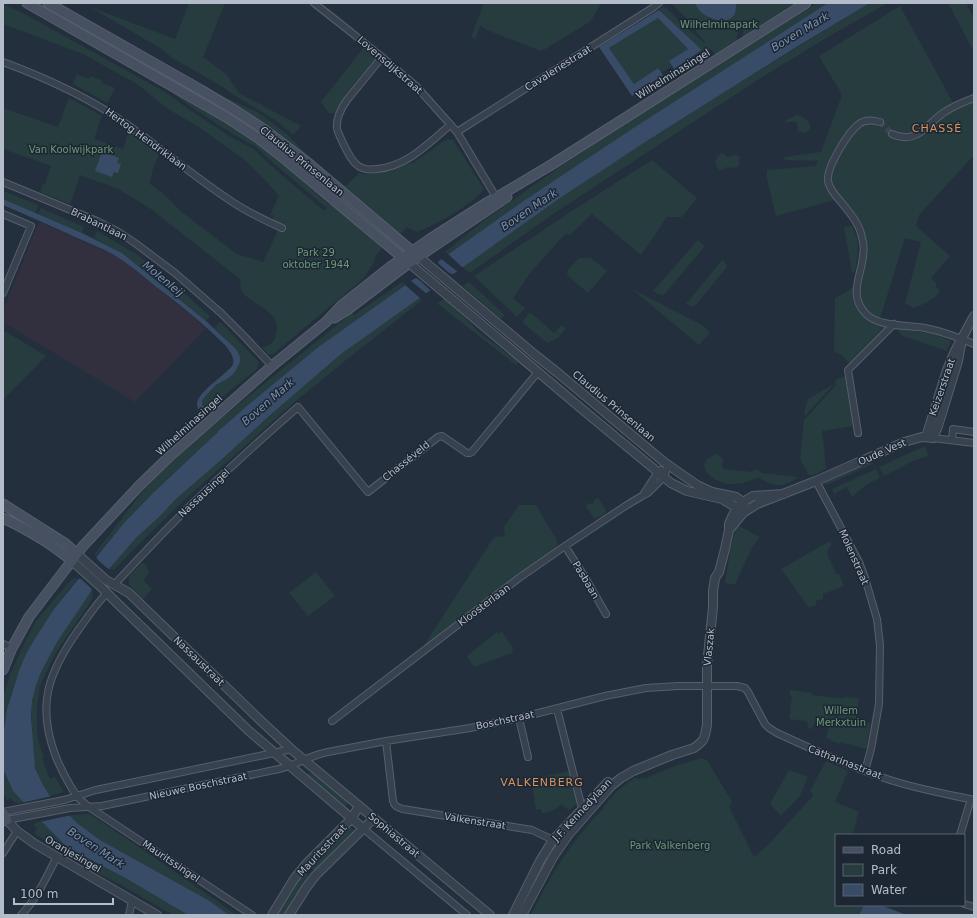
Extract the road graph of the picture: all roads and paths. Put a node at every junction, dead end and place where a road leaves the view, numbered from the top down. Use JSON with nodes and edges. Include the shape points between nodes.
{"nodes":[{"id":1,"x":27,"y":3,"type":"edge"},
{"id":2,"x":48,"y":3,"type":"edge"},
{"id":3,"x":314,"y":3,"type":"edge"},
{"id":4,"x":659,"y":3,"type":"edge"},
{"id":5,"x":806,"y":3,"type":"edge"},
{"id":6,"x":382,"y":57,"type":"junction"},
{"id":7,"x":3,"y":62,"type":"edge"},
{"id":8,"x":974,"y":98,"type":"edge"},
{"id":9,"x":880,"y":122,"type":"dead end"},
{"id":10,"x":450,"y":125,"type":"junction"},
{"id":11,"x":457,"y":132,"type":"junction"},
{"id":12,"x":892,"y":134,"type":"tunnel mouth"},
{"id":13,"x":551,"y":165,"type":"junction"},
{"id":14,"x":3,"y":182,"type":"edge"},
{"id":15,"x":496,"y":197,"type":"junction"},
{"id":16,"x":3,"y":214,"type":"edge"},
{"id":17,"x":282,"y":228,"type":"dead end"},
{"id":18,"x":416,"y":254,"type":"junction"},
{"id":19,"x":406,"y":261,"type":"junction"},
{"id":20,"x":5,"y":280,"type":"edge"},
{"id":21,"x":3,"y":293,"type":"edge"},
{"id":22,"x":974,"y":316,"type":"edge"},
{"id":23,"x":894,"y":324,"type":"junction"},
{"id":24,"x":962,"y":339,"type":"junction"},
{"id":25,"x":974,"y":344,"type":"edge"},
{"id":26,"x":546,"y":363,"type":"junction"},
{"id":27,"x":272,"y":366,"type":"junction"},
{"id":28,"x":538,"y":372,"type":"junction"},
{"id":29,"x":298,"y":407,"type":"joint"},
{"id":30,"x":974,"y":432,"type":"edge"},
{"id":31,"x":858,"y":433,"type":"dead end"},
{"id":32,"x":930,"y":437,"type":"junction"},
{"id":33,"x":952,"y":440,"type":"junction"},
{"id":34,"x":974,"y":443,"type":"edge"},
{"id":35,"x":668,"y":465,"type":"junction"},
{"id":36,"x":661,"y":474,"type":"junction"},
{"id":37,"x":816,"y":481,"type":"junction"},
{"id":38,"x":784,"y":494,"type":"junction"},
{"id":39,"x":744,"y":502,"type":"junction"},
{"id":40,"x":3,"y":504,"type":"edge"},
{"id":41,"x":737,"y":508,"type":"junction"},
{"id":42,"x":747,"y":510,"type":"junction"},
{"id":43,"x":3,"y":518,"type":"edge"},
{"id":44,"x":729,"y":530,"type":"junction"},
{"id":45,"x":565,"y":546,"type":"junction"},
{"id":46,"x":74,"y":558,"type":"junction"},
{"id":47,"x":103,"y":583,"type":"junction"},
{"id":48,"x":114,"y":585,"type":"junction"},
{"id":49,"x":107,"y":592,"type":"junction"},
{"id":50,"x":606,"y":614,"type":"dead end"},
{"id":51,"x":3,"y":644,"type":"edge"},
{"id":52,"x":12,"y":648,"type":"junction"},
{"id":53,"x":3,"y":670,"type":"edge"},
{"id":54,"x":706,"y":686,"type":"junction"},
{"id":55,"x":745,"y":688,"type":"joint"},
{"id":56,"x":558,"y":709,"type":"junction"},
{"id":57,"x":519,"y":718,"type":"junction"},
{"id":58,"x":332,"y":721,"type":"dead end"},
{"id":59,"x":706,"y":729,"type":"junction"},
{"id":60,"x":386,"y":741,"type":"junction"},
{"id":61,"x":291,"y":748,"type":"junction"},
{"id":62,"x":274,"y":753,"type":"junction"},
{"id":63,"x":298,"y":754,"type":"joint"},
{"id":64,"x":528,"y":758,"type":"dead end"},
{"id":65,"x":282,"y":759,"type":"joint"},
{"id":66,"x":305,"y":760,"type":"junction"},
{"id":67,"x":290,"y":766,"type":"junction"},
{"id":68,"x":865,"y":771,"type":"junction"},
{"id":69,"x":77,"y":796,"type":"junction"},
{"id":70,"x":972,"y":800,"type":"edge"},
{"id":71,"x":360,"y":806,"type":"junction"},
{"id":72,"x":89,"y":807,"type":"junction"},
{"id":73,"x":582,"y":808,"type":"junction"},
{"id":74,"x":4,"y":816,"type":"edge"},
{"id":75,"x":352,"y":818,"type":"junction"},
{"id":76,"x":374,"y":818,"type":"junction"},
{"id":77,"x":364,"y":828,"type":"junction"},
{"id":78,"x":17,"y":831,"type":"junction"},
{"id":79,"x":960,"y":834,"type":"edge"},
{"id":80,"x":553,"y":840,"type":"junction"},
{"id":81,"x":560,"y":846,"type":"junction"},
{"id":82,"x":3,"y":853,"type":"edge"},
{"id":83,"x":56,"y":857,"type":"junction"},
{"id":84,"x":304,"y":867,"type":"junction"},
{"id":85,"x":315,"y":876,"type":"junction"},
{"id":86,"x":132,"y":901,"type":"junction"},
{"id":87,"x":21,"y":915,"type":"edge"},
{"id":88,"x":128,"y":915,"type":"edge"},
{"id":89,"x":157,"y":915,"type":"edge"},
{"id":90,"x":252,"y":915,"type":"edge"},
{"id":91,"x":272,"y":915,"type":"edge"},
{"id":92,"x":289,"y":915,"type":"edge"},
{"id":93,"x":467,"y":915,"type":"edge"},
{"id":94,"x":490,"y":915,"type":"edge"},
{"id":95,"x":513,"y":915,"type":"edge"},
{"id":96,"x":522,"y":915,"type":"edge"}],
"edges":[{"from":1,"to":19,"type":"main road","name":"Claudius Prinsenlaan","via":[[226,117],[286,160]]},
{"from":2,"to":18,"type":"main road","name":"Claudius Prinsenlaan","via":[[236,110],[266,130]]},
{"from":3,"to":6,"type":"street","name":"Lovensdijkstraat"},
{"from":4,"to":11,"type":"street","name":"Cavaleriestraat"},
{"from":5,"to":13,"type":"main road","name":"Wilhelminasingel"},
{"from":6,"to":10,"type":"street","name":"Lovensdijkstraat","via":[[416,86]]},
{"from":6,"to":10,"type":"street","via":[[347,100],[337,123],[336,128],[356,165],[373,170],[398,163],[419,152]]},
{"from":7,"to":17,"type":"street","name":"Hertog Hendriklaan","via":[[66,88],[125,122],[230,201]]},
{"from":8,"to":12,"type":"street","via":[[945,112],[916,135],[903,137]]},
{"from":9,"to":23,"type":"street","via":[[869,120],[858,125],[838,151],[828,180],[832,192],[855,220],[862,236],[864,255],[857,284],[859,302],[871,317]]},
{"from":10,"to":11,"type":"street","name":"Lovensdijkstraat"},
{"from":11,"to":15,"type":"street","name":"Lovensdijkstraat"},
{"from":13,"to":15,"type":"main road","name":"Wilhelminasingel"},
{"from":13,"to":18,"type":"main road","name":"Wilhelminasingel","via":[[535,179]]},
{"from":14,"to":27,"type":"street","name":"Brabantlaan","via":[[97,221],[135,243],[221,312]]},
{"from":15,"to":18,"type":"main road","name":"Wilhelminasingel"},
{"from":16,"to":20,"type":"street","via":[[31,226]]},
{"from":18,"to":19,"type":"main road","name":"Wilhelminasingel"},
{"from":18,"to":26,"type":"street","name":"Claudius Prinsenlaan"},
{"from":19,"to":27,"type":"main road","name":"Wilhelminasingel","via":[[347,310],[326,322]]},
{"from":19,"to":28,"type":"street","name":"Claudius Prinsenlaan"},
{"from":20,"to":21,"type":"street"},
{"from":22,"to":24,"type":"street","name":"Keizerstraat"},
{"from":23,"to":24,"type":"street","via":[[926,328]]},
{"from":23,"to":31,"type":"street","via":[[848,370]]},
{"from":24,"to":25,"type":"street"},
{"from":24,"to":32,"type":"street","name":"Keizerstraat","via":[[947,370]]},
{"from":26,"to":28,"type":"street"},
{"from":26,"to":35,"type":"street","name":"Claudius Prinsenlaan"},
{"from":27,"to":46,"type":"main road","name":"Wilhelminasingel","via":[[169,457],[134,491]]},
{"from":28,"to":29,"type":"street","name":"Chasséveld","via":[[472,452],[467,453],[442,436],[438,436],[368,492]]},
{"from":28,"to":36,"type":"street","name":"Claudius Prinsenlaan"},
{"from":29,"to":48,"type":"street","name":"Nassausingel","via":[[190,505]]},
{"from":30,"to":33,"type":"street","via":[[953,429]]},
{"from":32,"to":33,"type":"street","name":"Oude Vest"},
{"from":32,"to":37,"type":"street","name":"Oude Vest","via":[[904,442]]},
{"from":33,"to":34,"type":"street","name":"Oude Vest"},
{"from":35,"to":36,"type":"street","name":"Kloosterlaan"},
{"from":35,"to":39,"type":"street","name":"Claudius Prinsenlaan","via":[[712,492],[736,497]]},
{"from":36,"to":41,"type":"street","name":"Claudius Prinsenlaan","via":[[681,489],[722,499]]},
{"from":36,"to":45,"type":"street","name":"Kloosterlaan","via":[[642,496]]},
{"from":37,"to":38,"type":"street","name":"Oude Vest"},
{"from":37,"to":68,"type":"street","name":"Molenstraat","via":[[861,567],[878,619],[879,704]]},
{"from":38,"to":39,"type":"street","via":[[753,496]]},
{"from":38,"to":42,"type":"street","name":"Oude Vest"},
{"from":39,"to":41,"type":"street","name":"Vlaszak"},
{"from":39,"to":42,"type":"street"},
{"from":40,"to":46,"type":"main road","via":[[66,544]]},
{"from":41,"to":42,"type":"street","name":"Claudius Prinsenlaan"},
{"from":41,"to":44,"type":"street","name":"Vlaszak","via":[[729,524]]},
{"from":42,"to":44,"type":"street","name":"Vlaszak"},
{"from":43,"to":46,"type":"main road"},
{"from":44,"to":54,"type":"street","name":"Vlaszak","via":[[713,607]]},
{"from":45,"to":50,"type":"street","name":"Pasbaan"},
{"from":45,"to":58,"type":"street","name":"Kloosterlaan","via":[[519,578]]},
{"from":46,"to":47,"type":"street","name":"Nassaustraat"},
{"from":46,"to":52,"type":"main road","name":"Wilhelminasingel","via":[[29,617]]},
{"from":47,"to":48,"type":"street","name":"Nassaustraat"},
{"from":47,"to":49,"type":"street","name":"Nassaustraat"},
{"from":48,"to":61,"type":"street","name":"Nassaustraat","via":[[128,593]]},
{"from":49,"to":62,"type":"street","name":"Nassaustraat"},
{"from":49,"to":69,"type":"street","via":[[66,649],[51,679],[47,694],[51,742],[60,767]]},
{"from":51,"to":52,"type":"street"},
{"from":52,"to":53,"type":"main road","name":"Wilhelminasingel"},
{"from":54,"to":55,"type":"street","name":"Boschstraat"},
{"from":54,"to":56,"type":"street","name":"Boschstraat","via":[[646,688]]},
{"from":54,"to":59,"type":"street","name":"J.F. Kennedylaan"},
{"from":55,"to":68,"type":"street","name":"Catharinastraat","via":[[763,722],[772,730]]},
{"from":56,"to":57,"type":"street","name":"Boschstraat"},
{"from":56,"to":73,"type":"street"},
{"from":57,"to":60,"type":"street","name":"Boschstraat"},
{"from":57,"to":64,"type":"street"},
{"from":59,"to":73,"type":"street","name":"J.F. Kennedylaan","via":[[694,742],[658,754],[623,770],[608,781]]},
{"from":59,"to":81,"type":"street","name":"J.F. Kennedylaan","via":[[703,740],[694,748],[640,767],[614,783]]},
{"from":60,"to":66,"type":"street","name":"Boschstraat","via":[[321,753]]},
{"from":60,"to":80,"type":"street","name":"Valkenstraat","via":[[396,806],[532,830]]},
{"from":61,"to":62,"type":"street","name":"Nieuwe Boschstraat"},
{"from":61,"to":63,"type":"street","name":"Nassaustraat"},
{"from":62,"to":65,"type":"street","name":"Nassaustraat"},
{"from":62,"to":69,"type":"street","name":"Nieuwe Boschstraat"},
{"from":63,"to":66,"type":"street","name":"Sophiastraat"},
{"from":65,"to":67,"type":"street","name":"Sophiastraat"},
{"from":66,"to":67,"type":"street","name":"Nieuwe Boschstraat"},
{"from":66,"to":71,"type":"street","name":"Sophiastraat"},
{"from":67,"to":72,"type":"street","name":"Nieuwe Boschstraat"},
{"from":67,"to":75,"type":"street","name":"Sophiastraat"},
{"from":68,"to":70,"type":"street","name":"Catharinastraat","via":[[920,788]]},
{"from":69,"to":72,"type":"street"},
{"from":69,"to":74,"type":"street","name":"Nieuwe Boschstraat","via":[[24,808]]},
{"from":70,"to":79,"type":"street"},
{"from":71,"to":75,"type":"street","name":"Mauritsstraat"},
{"from":71,"to":76,"type":"street","name":"Sophiastraat"},
{"from":72,"to":74,"type":"street","name":"Nieuwe Boschstraat","via":[[31,816]]},
{"from":72,"to":90,"type":"street","name":"Mauritssingel"},
{"from":73,"to":80,"type":"street","name":"J.F. Kennedylaan"},
{"from":74,"to":78,"type":"street","name":"Oranjesingel"},
{"from":75,"to":77,"type":"street","name":"Sophiastraat"},
{"from":75,"to":84,"type":"street","name":"Mauritsstraat"},
{"from":76,"to":77,"type":"street","name":"Mauritsstraat"},
{"from":76,"to":94,"type":"street","name":"Sophiastraat"},
{"from":77,"to":85,"type":"street","name":"Mauritsstraat"},
{"from":77,"to":93,"type":"street","name":"Sophiastraat"},
{"from":78,"to":82,"type":"street"},
{"from":78,"to":83,"type":"street","name":"Oranjesingel"},
{"from":80,"to":81,"type":"street"},
{"from":80,"to":95,"type":"street","name":"J.F. Kennedylaan"},
{"from":81,"to":96,"type":"street","name":"J.F. Kennedylaan"},
{"from":83,"to":86,"type":"street","name":"Oranjesingel"},
{"from":83,"to":87,"type":"street","via":[[29,907]]},
{"from":84,"to":85,"type":"street"},
{"from":84,"to":91,"type":"street","name":"Mauritsstraat"},
{"from":85,"to":92,"type":"street","name":"Mauritsstraat"},
{"from":86,"to":88,"type":"street"},
{"from":86,"to":89,"type":"street","name":"Oranjesingel"}]}
